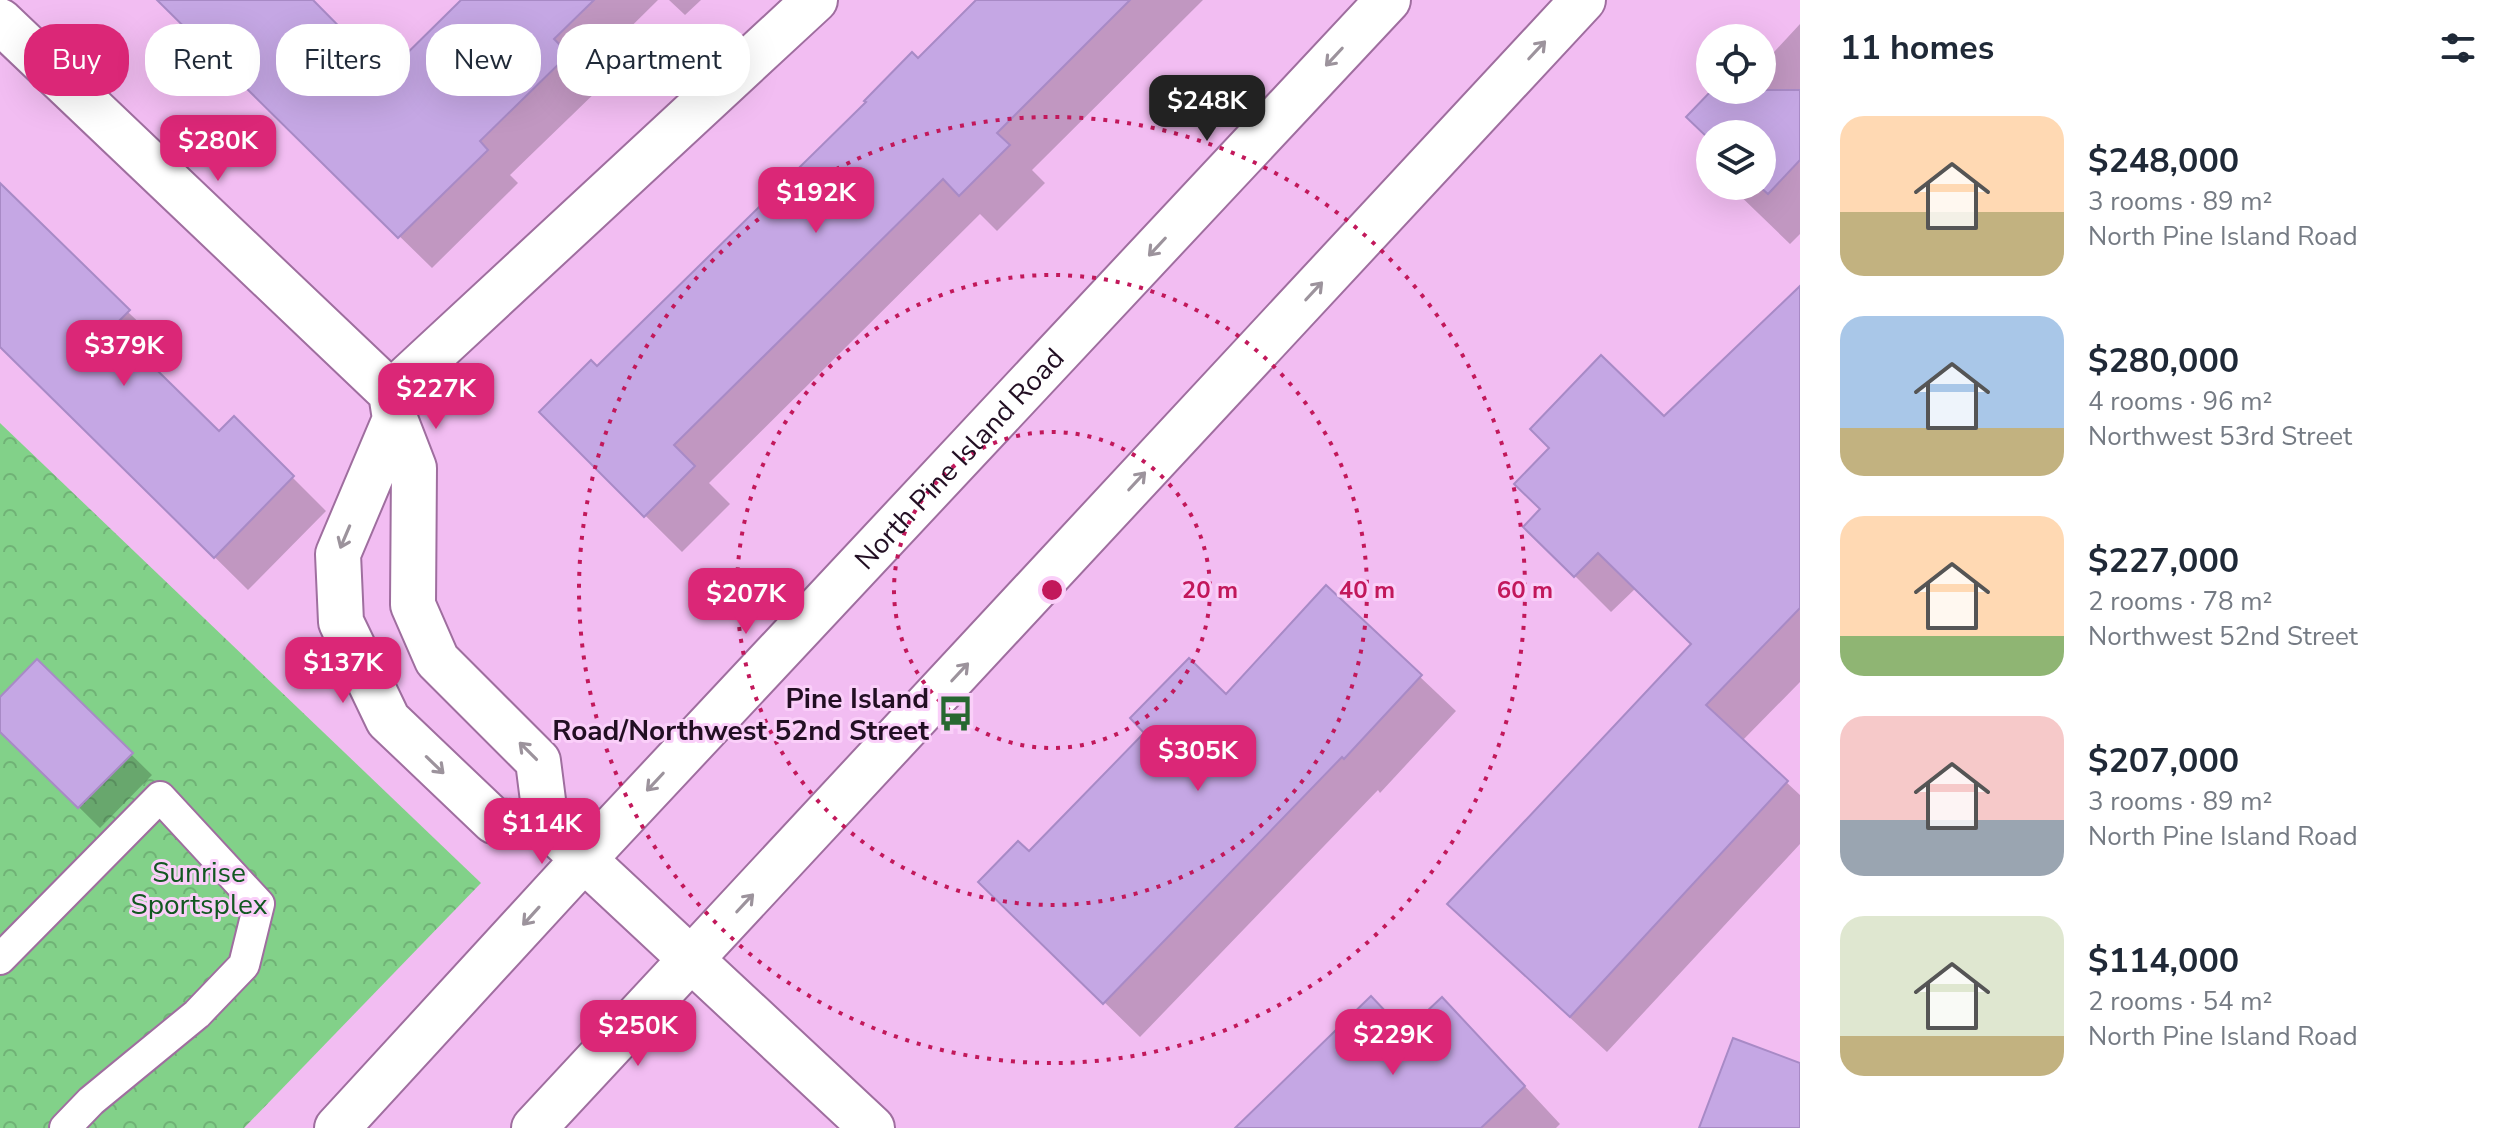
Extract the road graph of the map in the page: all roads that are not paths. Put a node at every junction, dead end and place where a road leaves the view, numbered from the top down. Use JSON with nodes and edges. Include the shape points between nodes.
{"nodes":[{"id":1,"x":815,"y":0,"type":"edge"},
{"id":2,"x":1388,"y":0,"type":"edge"},
{"id":3,"x":1583,"y":0,"type":"edge"},
{"id":4,"x":0,"y":21,"type":"edge"},
{"id":5,"x":393,"y":406,"type":"junction"},
{"id":6,"x":546,"y":824,"type":"junction"},
{"id":7,"x":584,"y":859,"type":"junction"},
{"id":8,"x":0,"y":959,"type":"edge"},
{"id":9,"x":692,"y":961,"type":"junction"},
{"id":10,"x":65,"y":1128,"type":"edge"},
{"id":11,"x":337,"y":1128,"type":"edge"},
{"id":12,"x":534,"y":1128,"type":"edge"},
{"id":13,"x":872,"y":1128,"type":"edge"}],
"edges":[{"from":1,"to":5,"type":"main road"},
{"from":2,"to":7,"type":"main road","name":"North Pine Island Road","one_way":true},
{"from":9,"to":3,"type":"main road","one_way":true},
{"from":4,"to":5,"type":"main road"},
{"from":6,"to":5,"type":"main road","one_way":true,"via":[[538,761],[437,660],[413,605],[414,468]]},
{"from":5,"to":6,"type":"main road","one_way":true,"via":[[338,554],[341,622],[388,720],[494,821]]},
{"from":6,"to":7,"type":"main road"},
{"from":7,"to":9,"type":"main road"},
{"from":7,"to":11,"type":"main road","name":"North Pine Island Road","one_way":true},
{"from":8,"to":10,"type":"lane","via":[[160,797],[259,904],[244,965],[197,1014]]},
{"from":9,"to":12,"type":"main road"},
{"from":9,"to":13,"type":"main road"}]}
